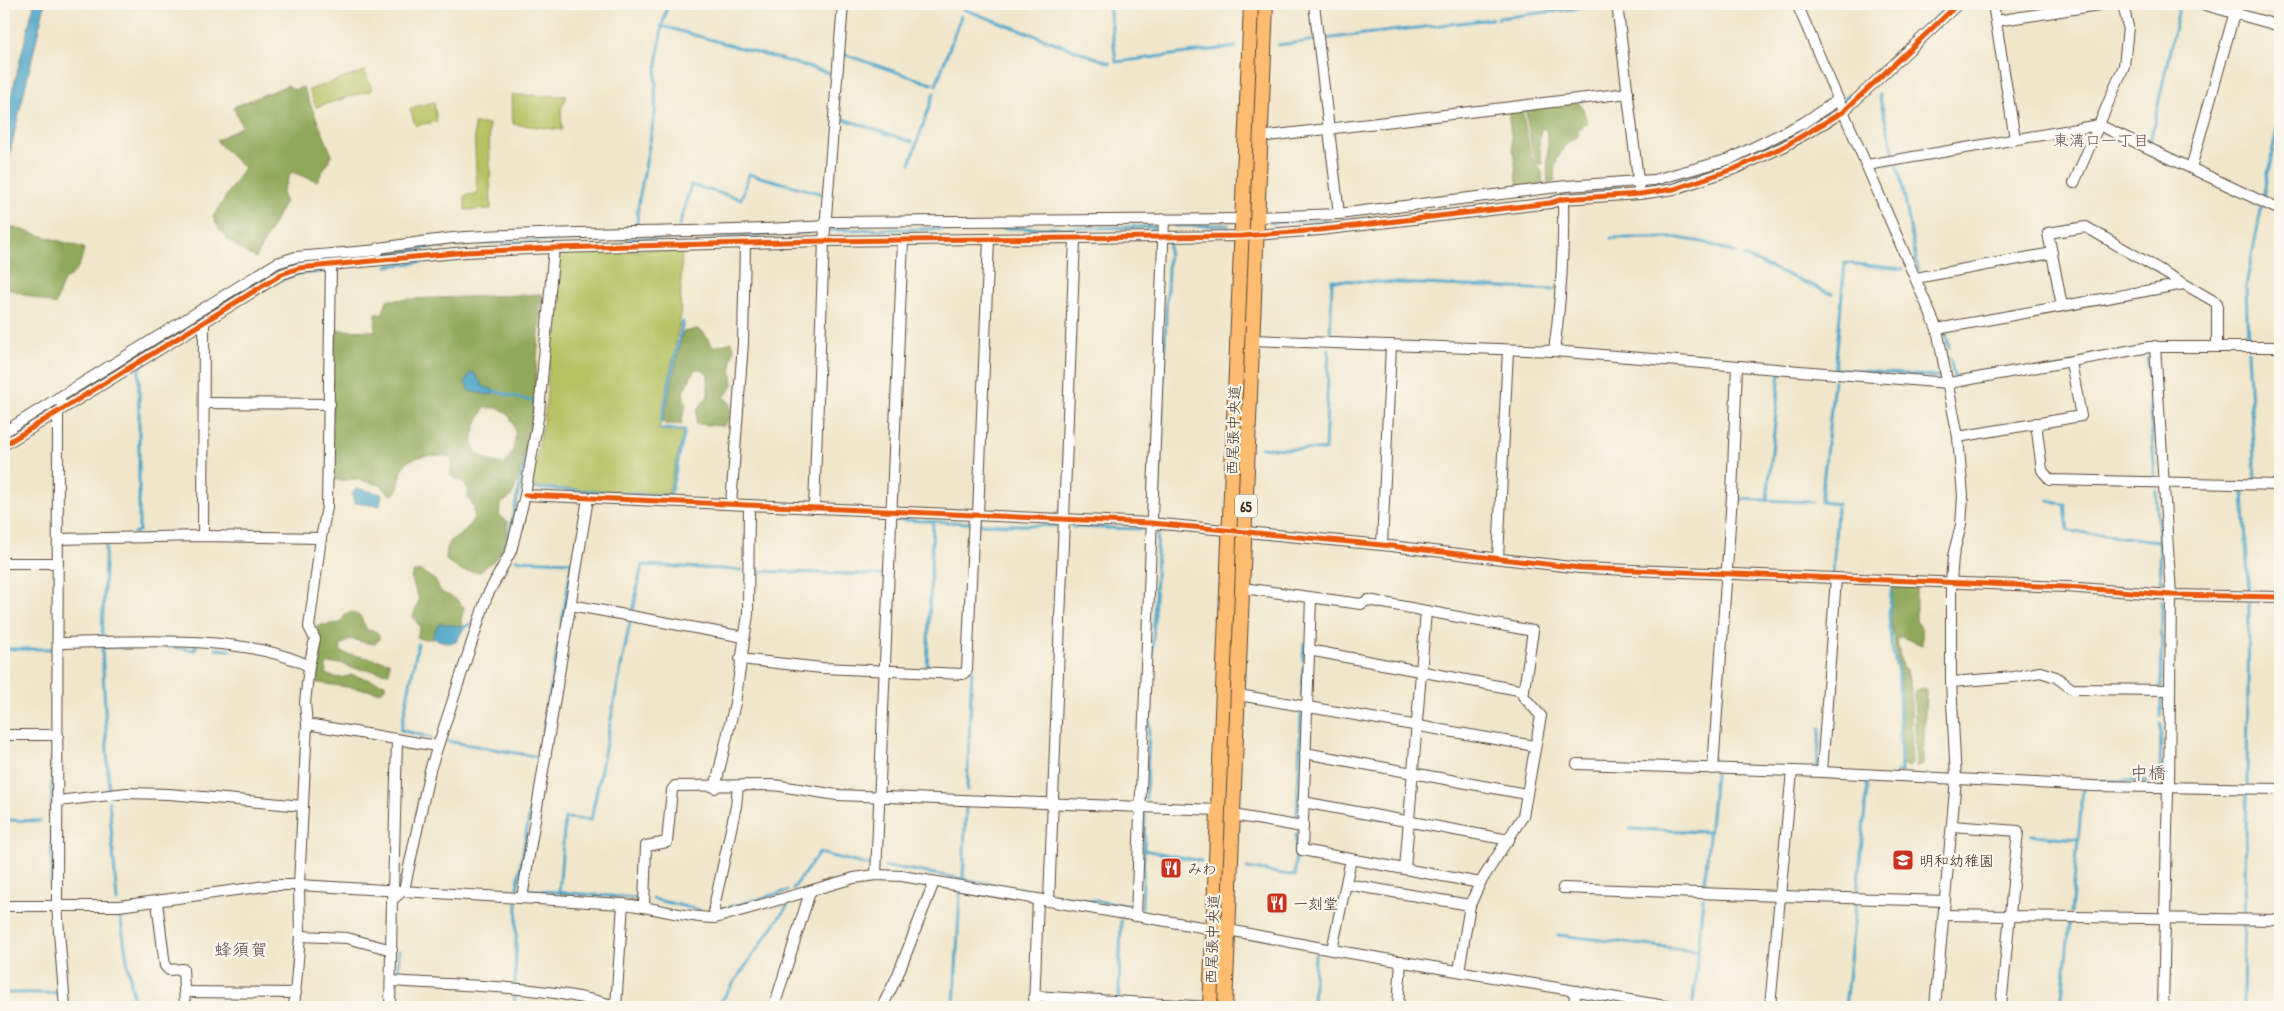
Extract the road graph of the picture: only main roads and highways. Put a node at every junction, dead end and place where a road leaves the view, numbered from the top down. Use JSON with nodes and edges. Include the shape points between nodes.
{"nodes":[{"id":1,"x":1251,"y":4,"type":"edge"},
{"id":2,"x":1266,"y":4,"type":"edge"},
{"id":3,"x":1249,"y":218,"type":"junction"},
{"id":4,"x":1249,"y":235,"type":"junction"},
{"id":5,"x":1210,"y":1007,"type":"edge"},
{"id":6,"x":1225,"y":1007,"type":"edge"}],
"edges":[{"from":1,"to":3,"type":"main road","name":"西尾張中央道","number":"65"},
{"from":2,"to":3,"type":"main road","name":"西尾張中央道","number":"65","via":[[1260,137]]},
{"from":3,"to":4,"type":"main road","name":"西尾張中央道","number":"65"},
{"from":4,"to":5,"type":"main road","name":"西尾張中央道","number":"65","via":[[1229,529]]},
{"from":4,"to":6,"type":"main road","name":"西尾張中央道","number":"65","via":[[1252,340]]}]}
